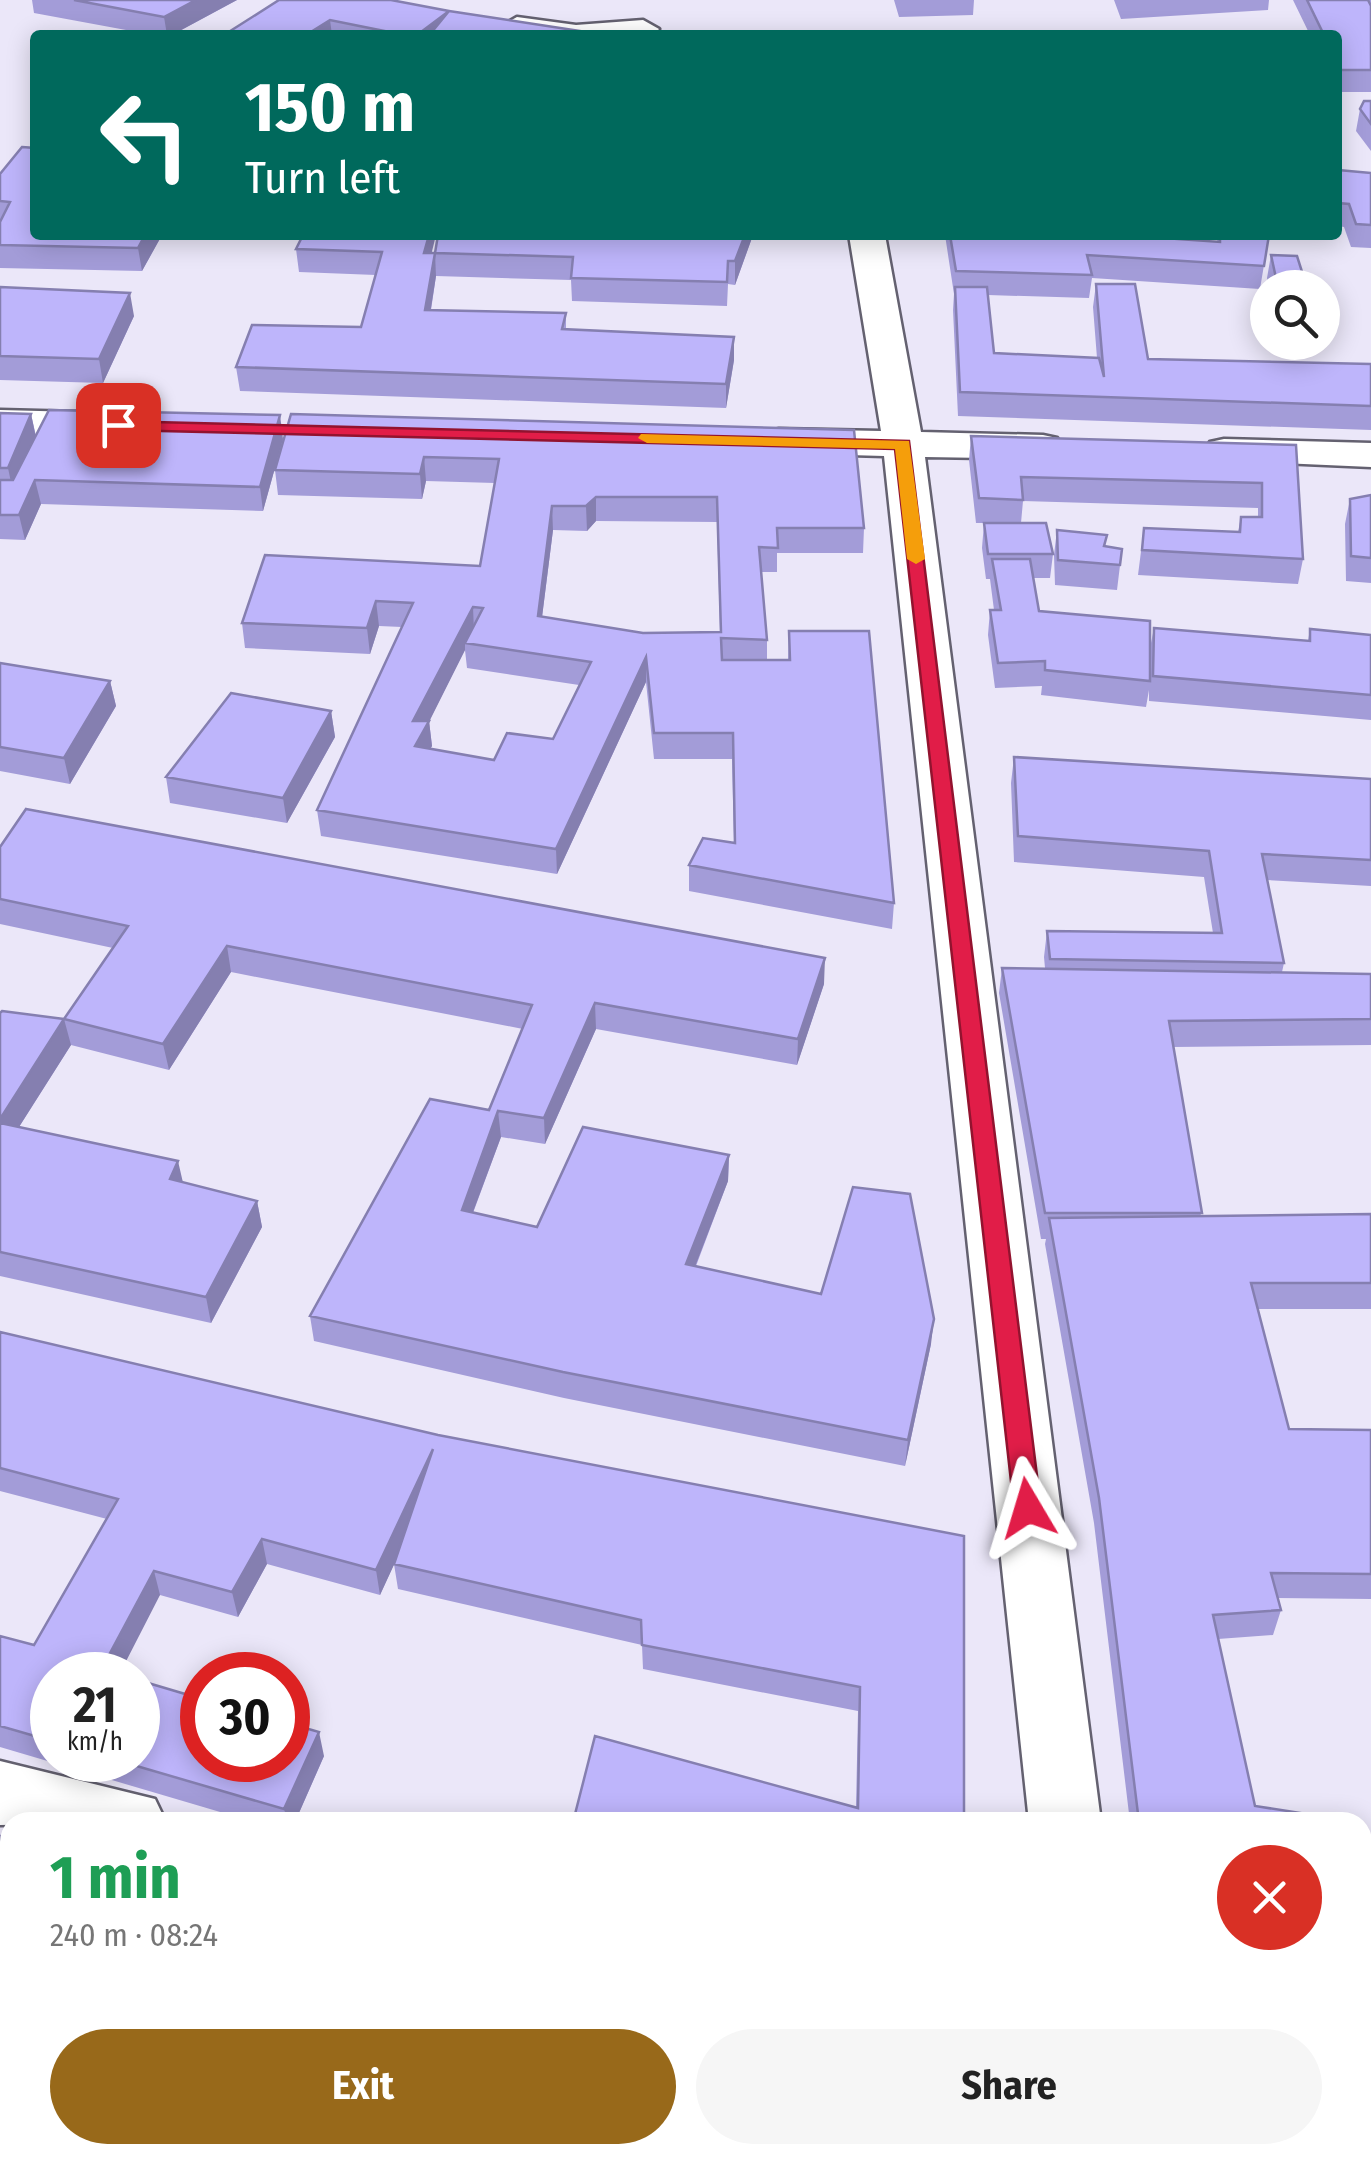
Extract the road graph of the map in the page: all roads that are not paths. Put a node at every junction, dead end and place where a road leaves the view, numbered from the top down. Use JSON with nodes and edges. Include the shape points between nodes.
{"nodes":[{"id":1,"x":482,"y":21,"type":"edge"},
{"id":2,"x":651,"y":22,"type":"edge"},
{"id":3,"x":547,"y":30,"type":"edge"},
{"id":4,"x":601,"y":30,"type":"edge"},
{"id":5,"x":868,"y":240,"type":"edge"},
{"id":6,"x":0,"y":422,"type":"edge"},
{"id":7,"x":157,"y":426,"type":"edge"},
{"id":8,"x":746,"y":440,"type":"edge"},
{"id":9,"x":903,"y":444,"type":"junction"},
{"id":10,"x":1078,"y":448,"type":"edge"},
{"id":11,"x":1176,"y":450,"type":"edge"},
{"id":12,"x":1371,"y":454,"type":"edge"},
{"id":13,"x":0,"y":1793,"type":"edge"},
{"id":14,"x":85,"y":1812,"type":"edge"},
{"id":15,"x":1064,"y":1812,"type":"edge"}],
"edges":[{"from":1,"to":3,"type":"street"},
{"from":2,"to":4,"type":"street"},
{"from":5,"to":9,"type":"street"},
{"from":6,"to":7,"type":"street"},
{"from":8,"to":9,"type":"street"},
{"from":9,"to":10,"type":"street"},
{"from":9,"to":15,"type":"street"},
{"from":11,"to":12,"type":"street"},
{"from":13,"to":14,"type":"street"}]}
